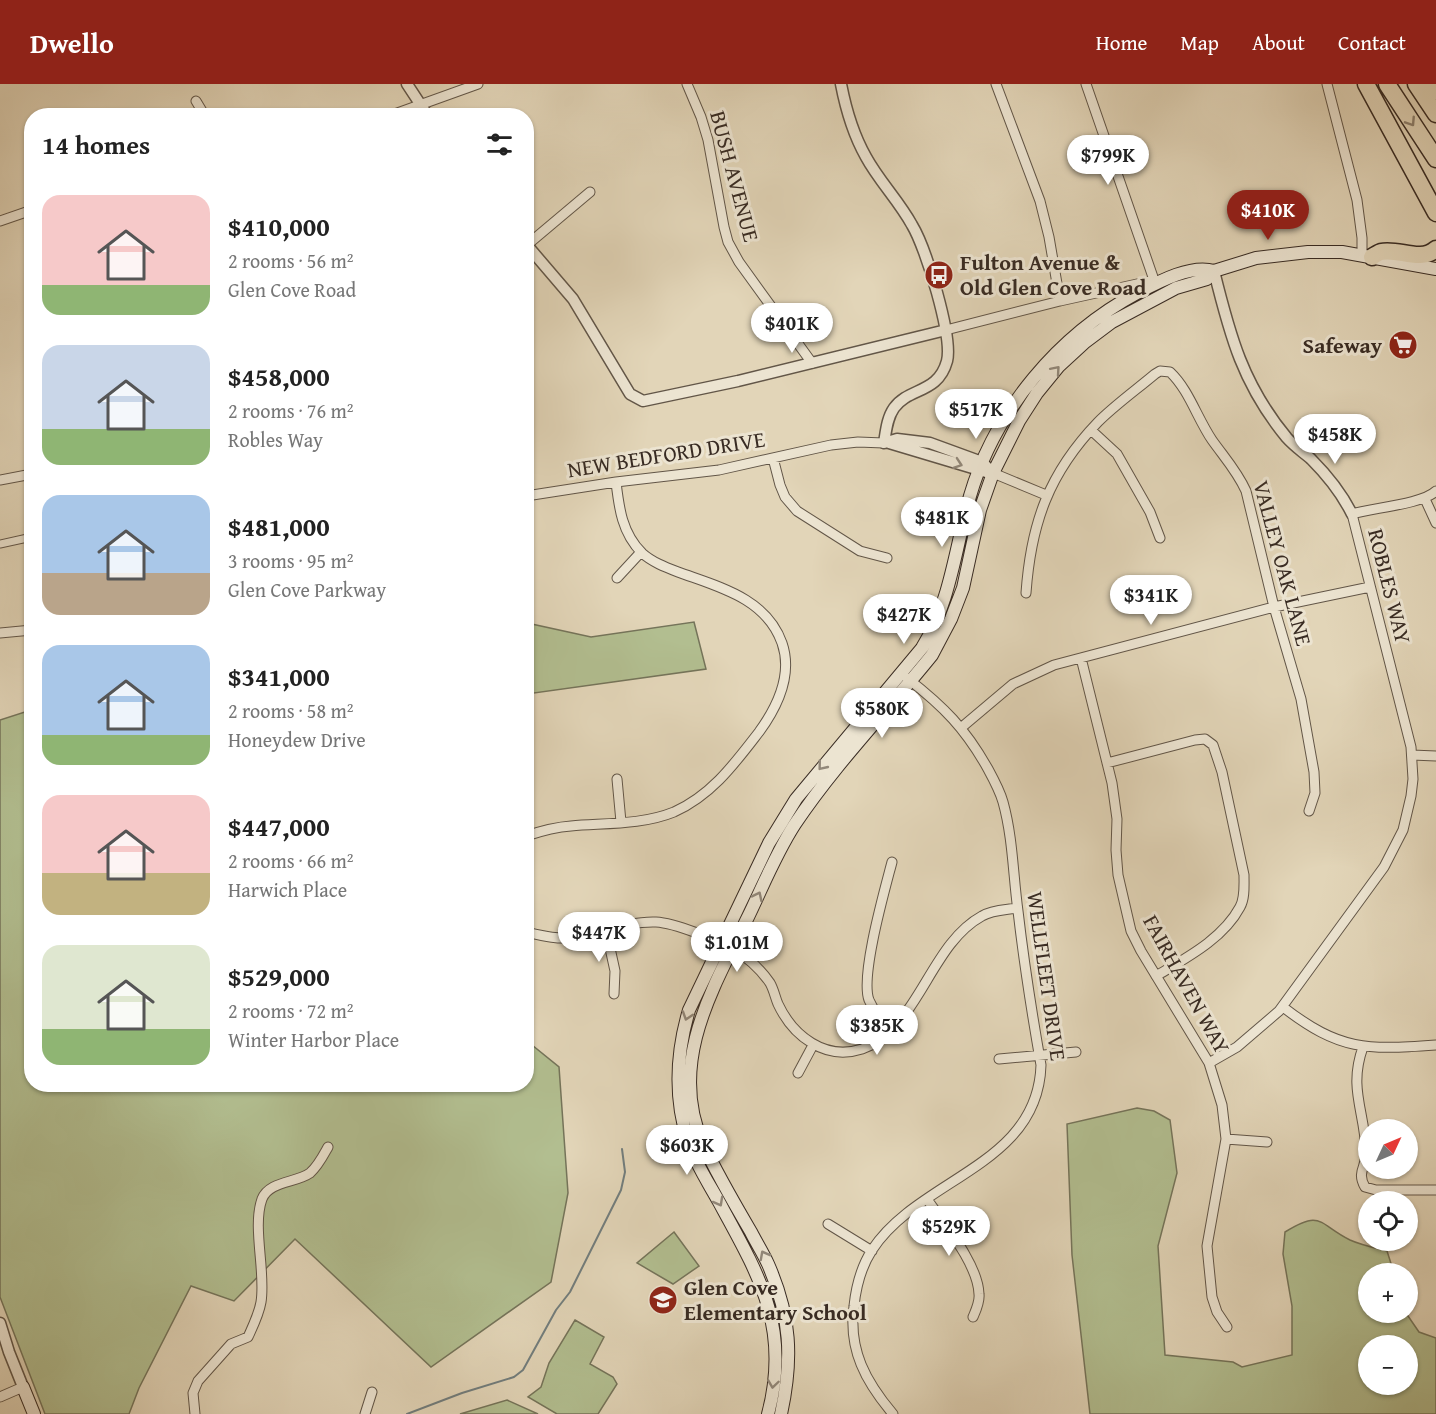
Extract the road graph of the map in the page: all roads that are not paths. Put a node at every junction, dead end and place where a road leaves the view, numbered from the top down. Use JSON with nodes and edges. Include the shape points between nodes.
{"nodes":[{"id":1,"x":407,"y":84,"type":"edge"},
{"id":2,"x":478,"y":84,"type":"edge"},
{"id":3,"x":687,"y":84,"type":"edge"},
{"id":4,"x":841,"y":84,"type":"edge"},
{"id":5,"x":996,"y":84,"type":"edge"},
{"id":6,"x":1086,"y":84,"type":"edge"},
{"id":7,"x":1327,"y":84,"type":"edge"},
{"id":8,"x":1366,"y":84,"type":"edge"},
{"id":9,"x":1387,"y":84,"type":"edge"},
{"id":10,"x":1416,"y":84,"type":"edge"},
{"id":11,"x":1431,"y":84,"type":"edge"},
{"id":12,"x":1436,"y":91,"type":"edge"},
{"id":13,"x":196,"y":101,"type":"dead end"},
{"id":14,"x":420,"y":104,"type":"junction"},
{"id":15,"x":200,"y":108,"type":"edge"},
{"id":16,"x":410,"y":108,"type":"edge"},
{"id":17,"x":423,"y":108,"type":"edge"},
{"id":18,"x":1436,"y":114,"type":"edge"},
{"id":19,"x":1436,"y":159,"type":"edge"},
{"id":20,"x":590,"y":192,"type":"dead end"},
{"id":21,"x":24,"y":213,"type":"edge"},
{"id":22,"x":1435,"y":214,"type":"edge"},
{"id":23,"x":0,"y":221,"type":"edge"},
{"id":24,"x":534,"y":239,"type":"edge"},
{"id":25,"x":1436,"y":249,"type":"edge"},
{"id":26,"x":534,"y":253,"type":"edge"},
{"id":27,"x":1367,"y":256,"type":"junction"},
{"id":28,"x":1436,"y":269,"type":"edge"},
{"id":29,"x":1214,"y":272,"type":"junction"},
{"id":30,"x":1180,"y":274,"type":"junction"},
{"id":31,"x":1154,"y":280,"type":"junction"},
{"id":32,"x":1060,"y":301,"type":"junction"},
{"id":33,"x":946,"y":330,"type":"junction"},
{"id":34,"x":812,"y":363,"type":"junction"},
{"id":35,"x":1091,"y":430,"type":"junction"},
{"id":36,"x":884,"y":443,"type":"junction"},
{"id":37,"x":773,"y":458,"type":"junction"},
{"id":38,"x":980,"y":467,"type":"junction"},
{"id":39,"x":993,"y":473,"type":"junction"},
{"id":40,"x":24,"y":476,"type":"edge"},
{"id":41,"x":0,"y":480,"type":"edge"},
{"id":42,"x":616,"y":482,"type":"junction"},
{"id":43,"x":1436,"y":491,"type":"edge"},
{"id":44,"x":534,"y":495,"type":"edge"},
{"id":45,"x":1046,"y":495,"type":"junction"},
{"id":46,"x":1425,"y":499,"type":"junction"},
{"id":47,"x":1352,"y":514,"type":"junction"},
{"id":48,"x":1436,"y":523,"type":"edge"},
{"id":49,"x":1160,"y":538,"type":"dead end"},
{"id":50,"x":24,"y":539,"type":"edge"},
{"id":51,"x":0,"y":544,"type":"edge"},
{"id":52,"x":641,"y":552,"type":"junction"},
{"id":53,"x":887,"y":558,"type":"dead end"},
{"id":54,"x":617,"y":578,"type":"dead end"},
{"id":55,"x":1370,"y":587,"type":"junction"},
{"id":56,"x":1026,"y":593,"type":"dead end"},
{"id":57,"x":1274,"y":607,"type":"junction"},
{"id":58,"x":24,"y":631,"type":"edge"},
{"id":59,"x":0,"y":633,"type":"edge"},
{"id":60,"x":1081,"y":658,"type":"junction"},
{"id":61,"x":900,"y":673,"type":"junction"},
{"id":62,"x":911,"y":681,"type":"junction"},
{"id":63,"x":962,"y":727,"type":"junction"},
{"id":64,"x":1412,"y":755,"type":"junction"},
{"id":65,"x":1436,"y":756,"type":"edge"},
{"id":66,"x":1107,"y":763,"type":"junction"},
{"id":67,"x":617,"y":779,"type":"dead end"},
{"id":68,"x":1309,"y":811,"type":"dead end"},
{"id":69,"x":621,"y":822,"type":"junction"},
{"id":70,"x":534,"y":834,"type":"edge"},
{"id":71,"x":892,"y":862,"type":"dead end"},
{"id":72,"x":1017,"y":908,"type":"junction"},
{"id":73,"x":606,"y":930,"type":"junction"},
{"id":74,"x":534,"y":933,"type":"edge"},
{"id":75,"x":726,"y":946,"type":"junction"},
{"id":76,"x":1156,"y":976,"type":"junction"},
{"id":77,"x":614,"y":994,"type":"dead end"},
{"id":78,"x":1282,"y":1006,"type":"junction"},
{"id":79,"x":891,"y":1029,"type":"junction"},
{"id":80,"x":813,"y":1045,"type":"junction"},
{"id":81,"x":1436,"y":1045,"type":"edge"},
{"id":82,"x":1362,"y":1047,"type":"junction"},
{"id":83,"x":1076,"y":1052,"type":"dead end"},
{"id":84,"x":1039,"y":1055,"type":"junction"},
{"id":85,"x":999,"y":1059,"type":"dead end"},
{"id":86,"x":1209,"y":1063,"type":"junction"},
{"id":87,"x":798,"y":1073,"type":"dead end"},
{"id":88,"x":1226,"y":1139,"type":"junction"},
{"id":89,"x":1267,"y":1142,"type":"dead end"},
{"id":90,"x":328,"y":1147,"type":"dead end"},
{"id":91,"x":1436,"y":1190,"type":"edge"},
{"id":92,"x":927,"y":1199,"type":"junction"},
{"id":93,"x":828,"y":1224,"type":"dead end"},
{"id":94,"x":872,"y":1251,"type":"junction"},
{"id":95,"x":973,"y":1317,"type":"dead end"},
{"id":96,"x":0,"y":1323,"type":"edge"},
{"id":97,"x":1227,"y":1328,"type":"dead end"},
{"id":98,"x":23,"y":1387,"type":"junction"},
{"id":99,"x":372,"y":1392,"type":"dead end"},
{"id":100,"x":0,"y":1397,"type":"edge"},
{"id":101,"x":34,"y":1414,"type":"edge"},
{"id":102,"x":195,"y":1414,"type":"edge"},
{"id":103,"x":365,"y":1414,"type":"edge"},
{"id":104,"x":768,"y":1414,"type":"edge"},
{"id":105,"x":781,"y":1414,"type":"edge"},
{"id":106,"x":893,"y":1414,"type":"edge"}],
"edges":[{"from":1,"to":14,"type":"street"},
{"from":2,"to":14,"type":"street"},
{"from":3,"to":34,"type":"street","name":"BUSH AVENUE","via":[[708,140],[728,242]]},
{"from":4,"to":33,"type":"street","via":[[851,123],[867,159],[919,238]]},
{"from":5,"to":32,"type":"street","via":[[1040,201]]},
{"from":6,"to":31,"type":"street"},
{"from":7,"to":27,"type":"street"},
{"from":8,"to":22,"type":"highway"},
{"from":9,"to":19,"type":"highway","one_way":true},
{"from":10,"to":18,"type":"highway"},
{"from":11,"to":12,"type":"highway"},
{"from":13,"to":15,"type":"street"},
{"from":14,"to":16,"type":"street"},
{"from":14,"to":17,"type":"street"},
{"from":20,"to":24,"type":"street"},
{"from":21,"to":23,"type":"street"},
{"from":25,"to":27,"type":"highway","via":[[1420,255],[1382,252]]},
{"from":26,"to":34,"type":"street","via":[[573,299],[622,381],[634,397],[643,401]]},
{"from":27,"to":28,"type":"main road"},
{"from":27,"to":29,"type":"main road","via":[[1342,252],[1277,254]]},
{"from":29,"to":30,"type":"main road","via":[[1203,268]]},
{"from":39,"to":29,"type":"main road","one_way":true,"via":[[1037,393],[1084,343],[1112,322],[1176,288],[1207,279]]},
{"from":29,"to":47,"type":"street","name":"ROBLES WAY","via":[[1230,336],[1255,392],[1288,439],[1313,461]]},
{"from":30,"to":31,"type":"street"},
{"from":30,"to":38,"type":"main road","via":[[1125,300],[1055,355],[1026,386]]},
{"from":31,"to":32,"type":"street"},
{"from":32,"to":33,"type":"street"},
{"from":33,"to":34,"type":"street"},
{"from":33,"to":36,"type":"street","via":[[947,361],[941,374],[893,409]]},
{"from":35,"to":45,"type":"street","name":"VALLEY OAK LANE","via":[[1069,455]]},
{"from":35,"to":49,"type":"street","via":[[1117,454]]},
{"from":35,"to":57,"type":"street","name":"VALLEY OAK LANE","via":[[1155,374],[1170,372],[1246,491]]},
{"from":36,"to":37,"type":"street","name":"NEW BEDFORD DRIVE","via":[[831,445]]},
{"from":36,"to":38,"type":"street","name":"NEW BEDFORD DRIVE","via":[[897,439],[930,443]]},
{"from":37,"to":42,"type":"street","name":"NEW BEDFORD DRIVE","via":[[719,470]]},
{"from":37,"to":53,"type":"street","via":[[785,497],[797,511],[860,551]]},
{"from":38,"to":39,"type":"street","name":"NEW BEDFORD DRIVE"},
{"from":38,"to":61,"type":"main road","via":[[939,614],[922,648]]},
{"from":39,"to":45,"type":"street","name":"NEW BEDFORD DRIVE"},
{"from":39,"to":62,"type":"main road","via":[[951,619],[932,655]]},
{"from":40,"to":41,"type":"street"},
{"from":42,"to":44,"type":"street","name":"NEW BEDFORD DRIVE"},
{"from":42,"to":52,"type":"street","via":[[625,529]]},
{"from":43,"to":46,"type":"street"},
{"from":45,"to":56,"type":"street","name":"VALLEY OAK LANE","via":[[1032,541]]},
{"from":46,"to":47,"type":"street"},
{"from":46,"to":48,"type":"street"},
{"from":47,"to":55,"type":"street","name":"ROBLES WAY"},
{"from":50,"to":51,"type":"street"},
{"from":52,"to":54,"type":"street"},
{"from":52,"to":69,"type":"street","via":[[665,567],[735,593],[764,612],[787,656],[785,681],[777,704],[715,785],[674,812]]},
{"from":55,"to":57,"type":"street"},
{"from":55,"to":64,"type":"street","name":"ROBLES WAY"},
{"from":57,"to":60,"type":"street"},
{"from":57,"to":68,"type":"street","name":"VALLEY OAK LANE","via":[[1301,699],[1314,772],[1315,793]]},
{"from":58,"to":59,"type":"street"},
{"from":60,"to":63,"type":"street","via":[[1022,678]]},
{"from":60,"to":66,"type":"street","name":"FAIRHAVEN WAY"},
{"from":61,"to":62,"type":"street","name":"WELLFLEET DRIVE"},
{"from":61,"to":75,"type":"main road","one_way":true,"via":[[786,814],[769,843]]},
{"from":62,"to":63,"type":"street","name":"WELLFLEET DRIVE"},
{"from":75,"to":62,"type":"main road","one_way":true,"via":[[795,825]]},
{"from":63,"to":72,"type":"street","name":"WELLFLEET DRIVE","via":[[1003,802]]},
{"from":64,"to":65,"type":"street"},
{"from":64,"to":78,"type":"street","name":"ROBLES WAY","via":[[1411,796],[1403,830],[1384,867]]},
{"from":66,"to":76,"type":"street","name":"FAIRHAVEN WAY","via":[[1117,819],[1116,850],[1124,904],[1131,931]]},
{"from":66,"to":76,"type":"street","via":[[1205,739],[1213,745],[1222,772],[1244,875],[1241,906],[1221,931]]},
{"from":67,"to":69,"type":"street"},
{"from":69,"to":70,"type":"street"},
{"from":71,"to":79,"type":"street","via":[[867,985],[868,998]]},
{"from":72,"to":79,"type":"street","via":[[983,915],[953,940]]},
{"from":72,"to":84,"type":"street","name":"WELLFLEET DRIVE"},
{"from":73,"to":74,"type":"street","via":[[559,938]]},
{"from":73,"to":75,"type":"street","via":[[656,922],[689,930]]},
{"from":73,"to":77,"type":"street","via":[[615,970]]},
{"from":75,"to":80,"type":"street","via":[[762,972],[790,1025]]},
{"from":75,"to":104,"type":"main road","one_way":true,"via":[[689,1010],[680,1045],[677,1085],[688,1142],[754,1267],[771,1314],[776,1368]]},
{"from":105,"to":75,"type":"main road","one_way":true,"via":[[789,1374],[785,1312],[768,1262],[702,1142],[694,1115],[692,1052]]},
{"from":76,"to":86,"type":"street","name":"FAIRHAVEN WAY"},
{"from":78,"to":82,"type":"street","via":[[1320,1033]]},
{"from":78,"to":86,"type":"street","name":"ROBLES WAY","via":[[1262,1028]]},
{"from":79,"to":80,"type":"street","via":[[883,1038],[861,1049],[832,1051]]},
{"from":80,"to":87,"type":"street"},
{"from":81,"to":82,"type":"street"},
{"from":82,"to":91,"type":"street","via":[[1355,1075],[1366,1135],[1367,1157],[1361,1180],[1365,1187],[1376,1190]]},
{"from":83,"to":84,"type":"street"},
{"from":84,"to":85,"type":"street"},
{"from":84,"to":92,"type":"street","name":"WELLFLEET DRIVE","via":[[1038,1090],[1022,1126],[1001,1146]]},
{"from":86,"to":88,"type":"street","name":"FAIRHAVEN WAY","via":[[1222,1105]]},
{"from":88,"to":89,"type":"street"},
{"from":88,"to":97,"type":"street","name":"FAIRHAVEN WAY","via":[[1208,1246],[1212,1297]]},
{"from":90,"to":102,"type":"street","via":[[311,1172],[282,1183],[262,1199],[258,1313],[248,1337],[231,1344],[198,1381],[193,1393]]},
{"from":92,"to":94,"type":"street","name":"WELLFLEET DRIVE","via":[[900,1219]]},
{"from":92,"to":95,"type":"street","via":[[970,1264],[980,1292]]},
{"from":93,"to":94,"type":"street"},
{"from":94,"to":106,"type":"street","name":"WELLFLEET DRIVE","via":[[856,1292],[854,1337],[864,1373]]},
{"from":96,"to":98,"type":"street"},
{"from":98,"to":100,"type":"street"},
{"from":98,"to":101,"type":"main road"},
{"from":99,"to":103,"type":"street"}]}
